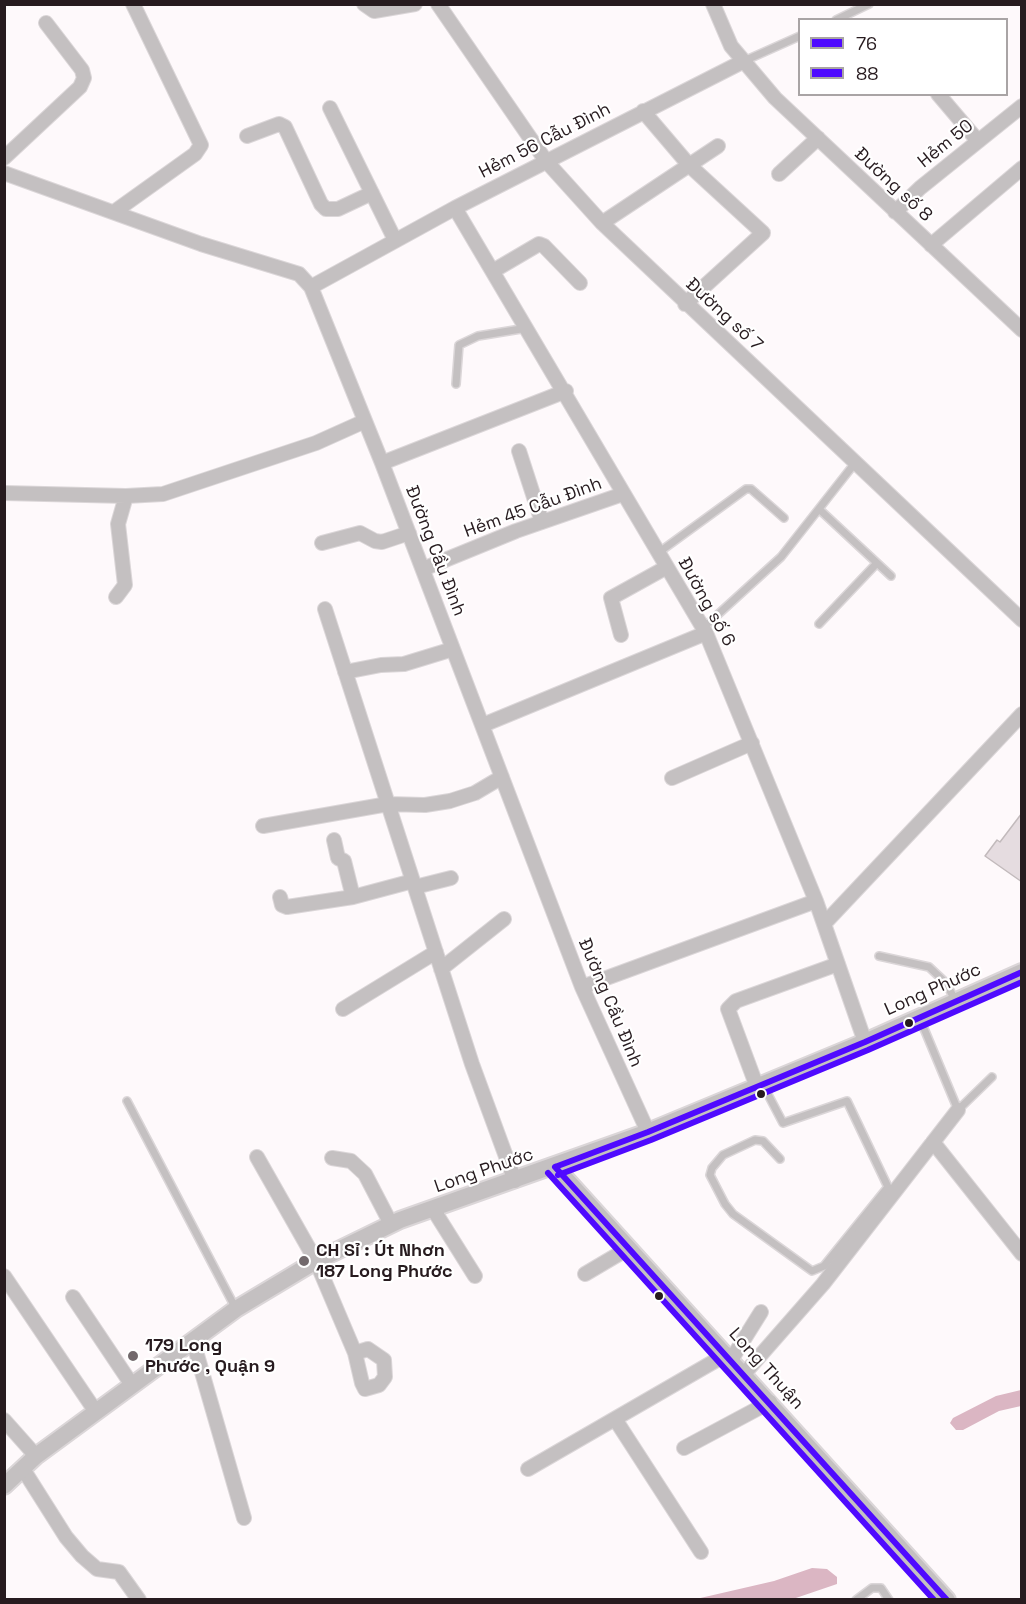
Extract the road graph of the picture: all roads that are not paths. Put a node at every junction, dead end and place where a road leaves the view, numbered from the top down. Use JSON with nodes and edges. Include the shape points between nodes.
{"nodes":[{"id":1,"x":133,"y":4,"type":"edge"},
{"id":2,"x":364,"y":4,"type":"edge"},
{"id":3,"x":414,"y":4,"type":"edge"},
{"id":4,"x":438,"y":4,"type":"edge"},
{"id":5,"x":713,"y":4,"type":"edge"},
{"id":6,"x":869,"y":4,"type":"edge"},
{"id":7,"x":840,"y":18,"type":"edge"},
{"id":8,"x":46,"y":23,"type":"dead end"},
{"id":9,"x":798,"y":37,"type":"edge"},
{"id":10,"x":744,"y":61,"type":"junction"},
{"id":11,"x":940,"y":96,"type":"edge"},
{"id":12,"x":1022,"y":106,"type":"edge"},
{"id":13,"x":330,"y":108,"type":"dead end"},
{"id":14,"x":643,"y":111,"type":"junction"},
{"id":15,"x":247,"y":136,"type":"dead end"},
{"id":16,"x":818,"y":138,"type":"junction"},
{"id":17,"x":978,"y":141,"type":"junction"},
{"id":18,"x":718,"y":146,"type":"dead end"},
{"id":19,"x":4,"y":158,"type":"edge"},
{"id":20,"x":546,"y":162,"type":"junction"},
{"id":21,"x":689,"y":165,"type":"junction"},
{"id":22,"x":1022,"y":168,"type":"edge"},
{"id":23,"x":4,"y":173,"type":"edge"},
{"id":24,"x":779,"y":174,"type":"dead end"},
{"id":25,"x":372,"y":193,"type":"junction"},
{"id":26,"x":455,"y":208,"type":"junction"},
{"id":27,"x":114,"y":212,"type":"junction"},
{"id":28,"x":895,"y":212,"type":"junction"},
{"id":29,"x":602,"y":223,"type":"junction"},
{"id":30,"x":395,"y":240,"type":"junction"},
{"id":31,"x":931,"y":245,"type":"junction"},
{"id":32,"x":493,"y":271,"type":"junction"},
{"id":33,"x":580,"y":284,"type":"dead end"},
{"id":34,"x":311,"y":287,"type":"junction"},
{"id":35,"x":686,"y":304,"type":"junction"},
{"id":36,"x":1019,"y":324,"type":"edge"},
{"id":37,"x":527,"y":328,"type":"junction"},
{"id":38,"x":456,"y":384,"type":"dead end"},
{"id":39,"x":566,"y":391,"type":"junction"},
{"id":40,"x":365,"y":421,"type":"junction"},
{"id":41,"x":519,"y":452,"type":"dead end"},
{"id":42,"x":382,"y":463,"type":"junction"},
{"id":43,"x":855,"y":463,"type":"junction"},
{"id":44,"x":4,"y":493,"type":"edge"},
{"id":45,"x":623,"y":494,"type":"junction"},
{"id":46,"x":126,"y":496,"type":"junction"},
{"id":47,"x":820,"y":510,"type":"junction"},
{"id":48,"x":784,"y":518,"type":"dead end"},
{"id":49,"x":542,"y":522,"type":"junction"},
{"id":50,"x":409,"y":533,"type":"junction"},
{"id":51,"x":322,"y":543,"type":"dead end"},
{"id":52,"x":658,"y":553,"type":"junction"},
{"id":53,"x":877,"y":563,"type":"junction"},
{"id":54,"x":666,"y":567,"type":"junction"},
{"id":55,"x":423,"y":569,"type":"junction"},
{"id":56,"x":891,"y":576,"type":"dead end"},
{"id":57,"x":116,"y":597,"type":"dead end"},
{"id":58,"x":325,"y":609,"type":"dead end"},
{"id":59,"x":1022,"y":621,"type":"edge"},
{"id":60,"x":819,"y":624,"type":"dead end"},
{"id":61,"x":705,"y":630,"type":"junction"},
{"id":62,"x":621,"y":635,"type":"dead end"},
{"id":63,"x":453,"y":649,"type":"junction"},
{"id":64,"x":345,"y":672,"type":"junction"},
{"id":65,"x":1022,"y":714,"type":"edge"},
{"id":66,"x":483,"y":725,"type":"junction"},
{"id":67,"x":752,"y":743,"type":"junction"},
{"id":68,"x":501,"y":777,"type":"junction"},
{"id":69,"x":672,"y":778,"type":"dead end"},
{"id":70,"x":388,"y":804,"type":"junction"},
{"id":71,"x":263,"y":826,"type":"dead end"},
{"id":72,"x":334,"y":840,"type":"dead end"},
{"id":73,"x":451,"y":878,"type":"dead end"},
{"id":74,"x":414,"y":884,"type":"junction"},
{"id":75,"x":280,"y":897,"type":"dead end"},
{"id":76,"x":353,"y":897,"type":"junction"},
{"id":77,"x":816,"y":901,"type":"junction"},
{"id":78,"x":504,"y":919,"type":"dead end"},
{"id":79,"x":824,"y":924,"type":"junction"},
{"id":80,"x":436,"y":952,"type":"junction"},
{"id":81,"x":879,"y":956,"type":"dead end"},
{"id":82,"x":838,"y":964,"type":"junction"},
{"id":83,"x":441,"y":969,"type":"junction"},
{"id":84,"x":1022,"y":972,"type":"edge"},
{"id":85,"x":582,"y":987,"type":"junction"},
{"id":86,"x":955,"y":1000,"type":"junction"},
{"id":87,"x":343,"y":1009,"type":"dead end"},
{"id":88,"x":919,"y":1016,"type":"junction"},
{"id":89,"x":865,"y":1042,"type":"junction"},
{"id":90,"x":992,"y":1077,"type":"dead end"},
{"id":91,"x":760,"y":1086,"type":"junction"},
{"id":92,"x":127,"y":1101,"type":"dead end"},
{"id":93,"x":958,"y":1110,"type":"junction"},
{"id":94,"x":648,"y":1132,"type":"junction"},
{"id":95,"x":933,"y":1142,"type":"junction"},
{"id":96,"x":257,"y":1157,"type":"dead end"},
{"id":97,"x":332,"y":1158,"type":"dead end"},
{"id":98,"x":780,"y":1159,"type":"dead end"},
{"id":99,"x":555,"y":1167,"type":"junction"},
{"id":100,"x":515,"y":1180,"type":"junction"},
{"id":101,"x":433,"y":1209,"type":"junction"},
{"id":102,"x":391,"y":1224,"type":"junction"},
{"id":103,"x":629,"y":1248,"type":"junction"},
{"id":104,"x":1022,"y":1254,"type":"edge"},
{"id":105,"x":316,"y":1261,"type":"junction"},
{"id":106,"x":585,"y":1274,"type":"dead end"},
{"id":107,"x":4,"y":1276,"type":"edge"},
{"id":108,"x":475,"y":1276,"type":"dead end"},
{"id":109,"x":73,"y":1297,"type":"dead end"},
{"id":110,"x":236,"y":1309,"type":"junction"},
{"id":111,"x":761,"y":1312,"type":"dead end"},
{"id":112,"x":193,"y":1341,"type":"junction"},
{"id":113,"x":355,"y":1353,"type":"dead end"},
{"id":114,"x":729,"y":1357,"type":"junction"},
{"id":115,"x":744,"y":1374,"type":"junction"},
{"id":116,"x":132,"y":1385,"type":"junction"},
{"id":117,"x":770,"y":1402,"type":"junction"},
{"id":118,"x":96,"y":1412,"type":"junction"},
{"id":119,"x":615,"y":1419,"type":"junction"},
{"id":120,"x":4,"y":1420,"type":"edge"},
{"id":121,"x":684,"y":1448,"type":"dead end"},
{"id":122,"x":36,"y":1456,"type":"junction"},
{"id":123,"x":23,"y":1469,"type":"junction"},
{"id":124,"x":528,"y":1469,"type":"dead end"},
{"id":125,"x":4,"y":1486,"type":"edge"},
{"id":126,"x":244,"y":1518,"type":"dead end"},
{"id":127,"x":701,"y":1551,"type":"dead end"},
{"id":128,"x":139,"y":1599,"type":"edge"},
{"id":129,"x":856,"y":1599,"type":"edge"},
{"id":130,"x":889,"y":1599,"type":"edge"},
{"id":131,"x":947,"y":1599,"type":"edge"}],
"edges":[{"from":1,"to":27,"type":"street","via":[[201,145],[195,154]]},
{"from":2,"to":3,"type":"street","via":[[374,11]]},
{"from":4,"to":20,"type":"street","name":"Đường số 7"},
{"from":5,"to":10,"type":"street","name":"Đường số 8","via":[[721,28]]},
{"from":6,"to":7,"type":"lane"},
{"from":8,"to":19,"type":"street","via":[[84,78],[80,87]]},
{"from":9,"to":10,"type":"lane","name":"Hẻm 56 Cẫu Đình"},
{"from":10,"to":14,"type":"street","name":"Hẻm 56 Cẫu Đình"},
{"from":10,"to":16,"type":"street","name":"Đường số 8","via":[[775,98]]},
{"from":11,"to":17,"type":"street"},
{"from":12,"to":17,"type":"street","name":"Hẻm 50"},
{"from":13,"to":25,"type":"street"},
{"from":14,"to":20,"type":"street","name":"Hẻm 56 Cẫu Đình"},
{"from":14,"to":21,"type":"street"},
{"from":15,"to":25,"type":"street","via":[[279,124],[285,127],[326,209],[338,209]]},
{"from":16,"to":24,"type":"street"},
{"from":16,"to":28,"type":"street","name":"Đường số 8"},
{"from":17,"to":28,"type":"street","name":"Hẻm 50"},
{"from":18,"to":21,"type":"street"},
{"from":20,"to":26,"type":"street","name":"Hẻm 56 Cẫu Đình"},
{"from":20,"to":29,"type":"street","name":"Đường số 7"},
{"from":21,"to":29,"type":"street"},
{"from":21,"to":35,"type":"street","via":[[764,233]]},
{"from":22,"to":31,"type":"street"},
{"from":23,"to":27,"type":"street"},
{"from":25,"to":30,"type":"street"},
{"from":26,"to":30,"type":"street","name":"Hẻm 56 Cẫu Đình"},
{"from":26,"to":32,"type":"street","name":"Đường số 6"},
{"from":27,"to":34,"type":"street","via":[[299,274]]},
{"from":28,"to":31,"type":"street","name":"Đường số 8"},
{"from":29,"to":35,"type":"street","name":"Đường số 7"},
{"from":30,"to":34,"type":"street","name":"Hẻm 56 Cẫu Đình"},
{"from":31,"to":36,"type":"street","name":"Đường số 8"},
{"from":32,"to":33,"type":"street","via":[[539,244]]},
{"from":32,"to":37,"type":"street","name":"Đường số 6"},
{"from":34,"to":40,"type":"street","name":"Đường Cầu Đình"},
{"from":35,"to":43,"type":"street","name":"Đường số 7"},
{"from":37,"to":38,"type":"lane","via":[[478,336],[459,345]]},
{"from":37,"to":39,"type":"street","name":"Đường số 6"},
{"from":39,"to":42,"type":"street"},
{"from":39,"to":45,"type":"street","name":"Đường số 6"},
{"from":40,"to":42,"type":"street","name":"Đường Cầu Đình"},
{"from":40,"to":46,"type":"street","via":[[316,443],[164,494]]},
{"from":41,"to":49,"type":"street"},
{"from":42,"to":50,"type":"street","name":"Đường Cầu Đình"},
{"from":43,"to":47,"type":"lane"},
{"from":43,"to":59,"type":"street","name":"Đường số 7"},
{"from":44,"to":46,"type":"street"},
{"from":45,"to":49,"type":"street","name":"Hẻm 45 Cẫu Đình"},
{"from":45,"to":52,"type":"street","name":"Đường số 6"},
{"from":46,"to":57,"type":"street","via":[[118,524],[125,585]]},
{"from":47,"to":53,"type":"lane"},
{"from":47,"to":61,"type":"lane","via":[[781,557]]},
{"from":48,"to":52,"type":"lane","via":[[752,489],[746,489]]},
{"from":49,"to":55,"type":"street","name":"Hẻm 45 Cẫu Đình"},
{"from":50,"to":51,"type":"street","via":[[382,542],[360,533]]},
{"from":50,"to":55,"type":"street","name":"Đường Cầu Đình"},
{"from":52,"to":54,"type":"street","name":"Đường số 6"},
{"from":53,"to":56,"type":"lane"},
{"from":53,"to":60,"type":"lane"},
{"from":54,"to":61,"type":"street","name":"Đường số 6"},
{"from":54,"to":62,"type":"street","via":[[611,598]]},
{"from":55,"to":63,"type":"street","name":"Đường Cầu Đình"},
{"from":58,"to":64,"type":"street"},
{"from":61,"to":66,"type":"street"},
{"from":61,"to":67,"type":"street","name":"Đường số 6"},
{"from":63,"to":64,"type":"street","via":[[404,664]]},
{"from":63,"to":66,"type":"street","name":"Đường Cầu Đình"},
{"from":64,"to":70,"type":"street"},
{"from":65,"to":79,"type":"street"},
{"from":66,"to":68,"type":"street","name":"Đường Cầu Đình"},
{"from":67,"to":69,"type":"street"},
{"from":67,"to":77,"type":"street","name":"Đường số 6"},
{"from":68,"to":70,"type":"street","via":[[475,794],[450,801]]},
{"from":68,"to":85,"type":"street","name":"Đường Cầu Đình"},
{"from":70,"to":71,"type":"street"},
{"from":70,"to":74,"type":"street"},
{"from":72,"to":76,"type":"street"},
{"from":73,"to":74,"type":"street"},
{"from":74,"to":76,"type":"street"},
{"from":74,"to":80,"type":"street"},
{"from":75,"to":76,"type":"street","via":[[287,907]]},
{"from":77,"to":79,"type":"street","name":"Đường số 6"},
{"from":77,"to":85,"type":"street"},
{"from":78,"to":83,"type":"street"},
{"from":79,"to":82,"type":"street","name":"Đường số 6"},
{"from":80,"to":83,"type":"street"},
{"from":80,"to":87,"type":"street"},
{"from":81,"to":86,"type":"lane","via":[[929,967],[946,983]]},
{"from":82,"to":89,"type":"street","name":"Đường số 6"},
{"from":82,"to":91,"type":"street","via":[[736,1001],[728,1009]]},
{"from":83,"to":100,"type":"street"},
{"from":84,"to":86,"type":"street","name":"Long Phước"},
{"from":85,"to":94,"type":"street","name":"Đường Cầu Đình"},
{"from":86,"to":88,"type":"street","name":"Long Phước"},
{"from":88,"to":89,"type":"street","name":"Long Phước"},
{"from":88,"to":93,"type":"lane"},
{"from":89,"to":91,"type":"street","name":"Long Phước"},
{"from":90,"to":93,"type":"lane"},
{"from":91,"to":94,"type":"street","name":"Long Phước"},
{"from":91,"to":98,"type":"lane","via":[[783,1123],[847,1101],[888,1187],[819,1269],[813,1271],[733,1214],[710,1175],[723,1155],[755,1140],[763,1141]]},
{"from":92,"to":110,"type":"lane"},
{"from":93,"to":95,"type":"street"},
{"from":94,"to":99,"type":"street","name":"Long Phước"},
{"from":95,"to":104,"type":"street"},
{"from":95,"to":115,"type":"street","via":[[823,1284]]},
{"from":96,"to":105,"type":"street"},
{"from":97,"to":102,"type":"street","via":[[351,1161],[365,1174]]},
{"from":99,"to":100,"type":"street","name":"Long Phước"},
{"from":99,"to":103,"type":"street","name":"Long Thuận"},
{"from":100,"to":101,"type":"street","name":"Long Phước"},
{"from":101,"to":102,"type":"street","name":"Long Phước"},
{"from":101,"to":108,"type":"street"},
{"from":102,"to":105,"type":"street","name":"Long Phước"},
{"from":103,"to":106,"type":"street"},
{"from":103,"to":114,"type":"street","name":"Long Thuận"},
{"from":105,"to":110,"type":"street","name":"Long Phước"},
{"from":105,"to":113,"type":"street"},
{"from":107,"to":118,"type":"street"},
{"from":109,"to":116,"type":"street"},
{"from":110,"to":112,"type":"street","name":"Long Phước"},
{"from":111,"to":114,"type":"street"},
{"from":112,"to":116,"type":"street","name":"Long Phước"},
{"from":112,"to":126,"type":"street"},
{"from":114,"to":115,"type":"street","name":"Long Thuận"},
{"from":114,"to":119,"type":"street"},
{"from":115,"to":117,"type":"street","name":"Long Thuận"},
{"from":116,"to":118,"type":"street","name":"Long Phước"},
{"from":117,"to":121,"type":"street"},
{"from":117,"to":131,"type":"street","name":"Long Thuận"},
{"from":118,"to":122,"type":"street","name":"Long Phước"},
{"from":119,"to":124,"type":"street"},
{"from":119,"to":127,"type":"street"},
{"from":120,"to":122,"type":"street"},
{"from":122,"to":123,"type":"street","name":"Long Phước"},
{"from":123,"to":125,"type":"street","name":"Long Phước"},
{"from":123,"to":128,"type":"street","via":[[82,1557],[97,1569],[119,1572]]},
{"from":129,"to":130,"type":"lane","via":[[872,1588],[881,1588]]}]}
